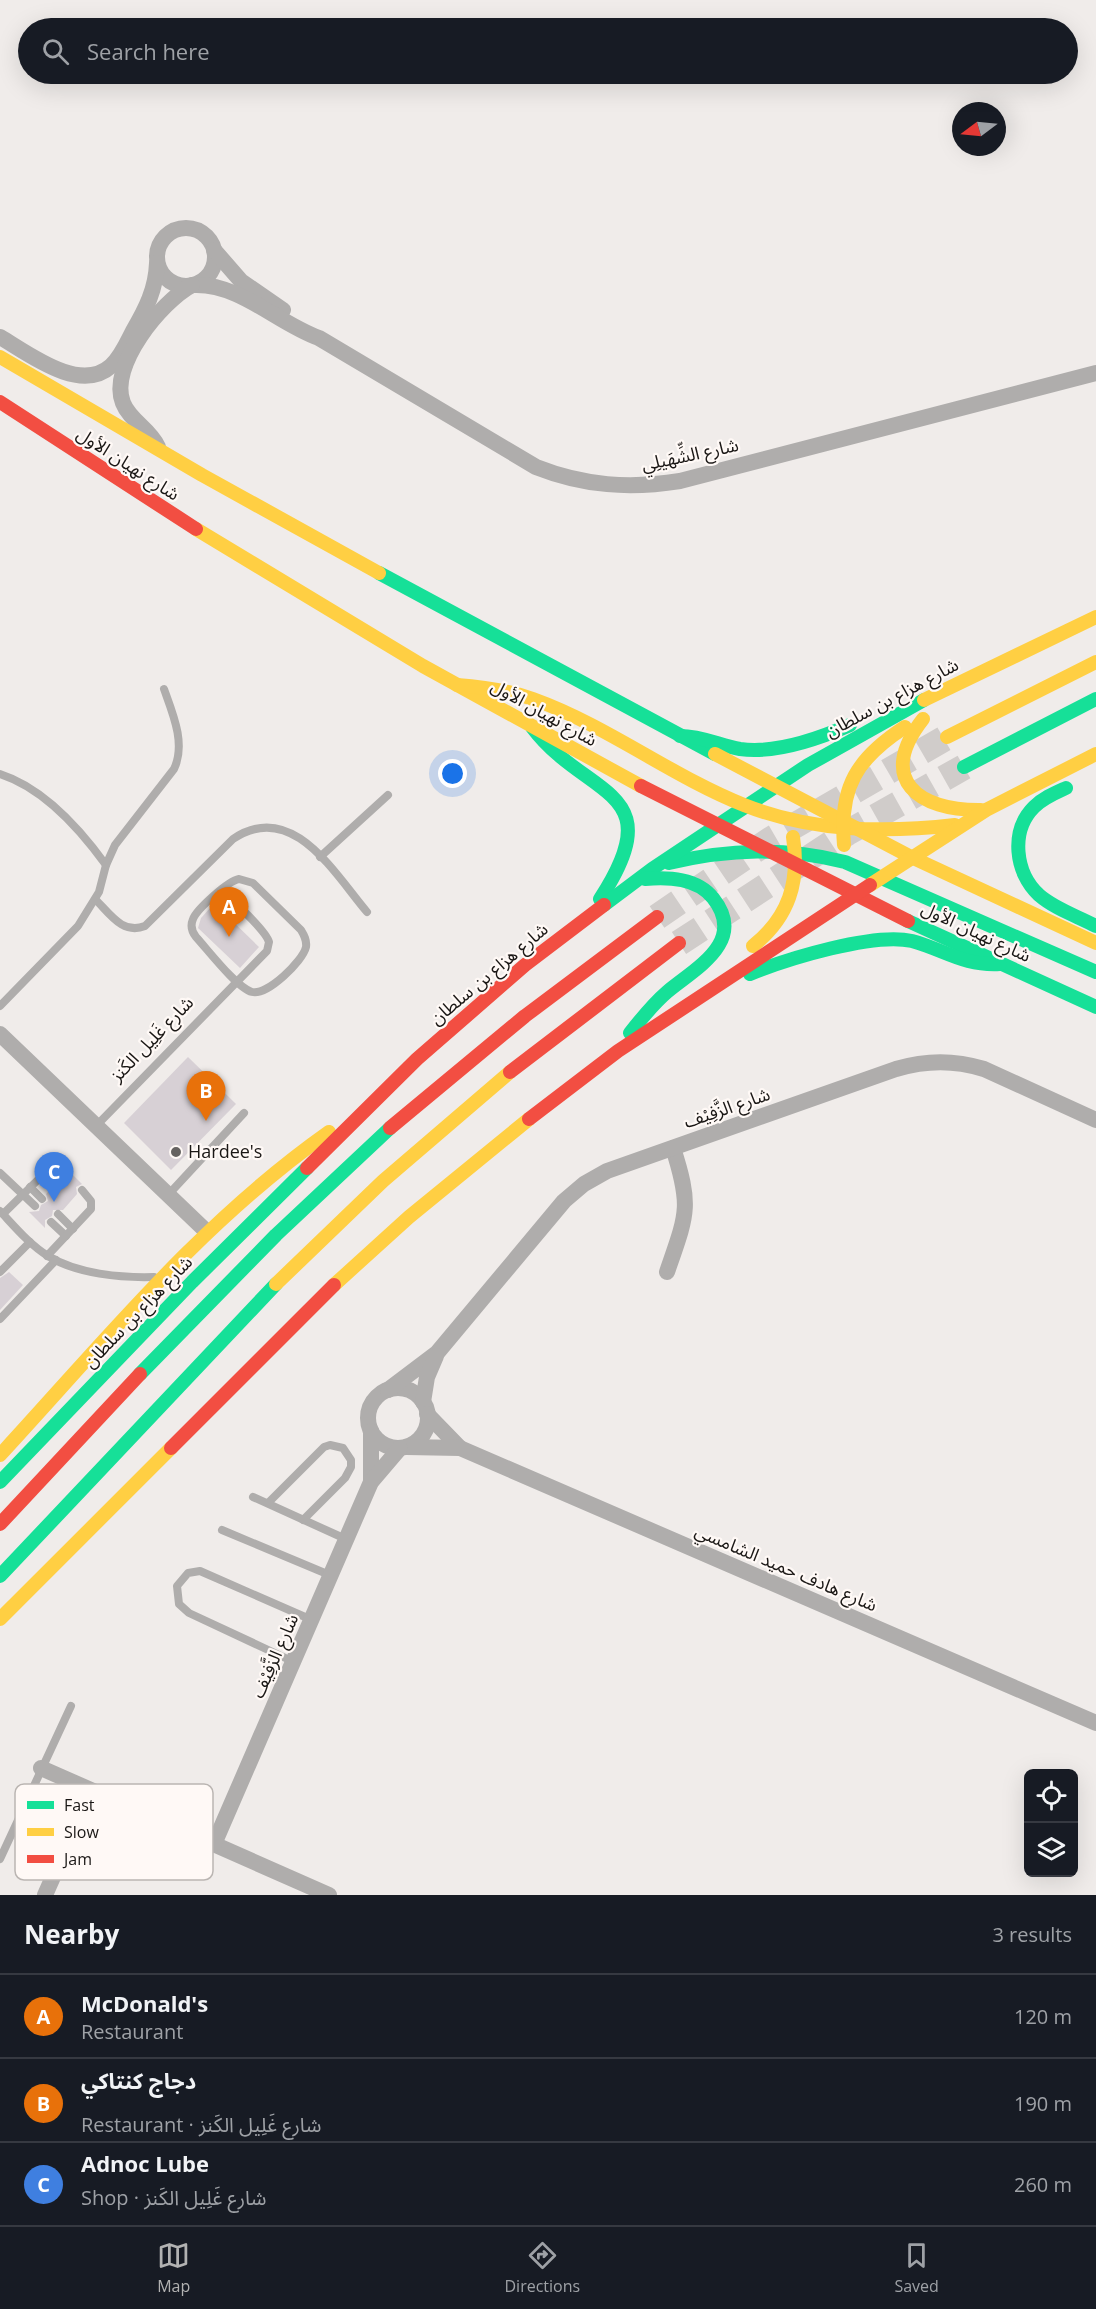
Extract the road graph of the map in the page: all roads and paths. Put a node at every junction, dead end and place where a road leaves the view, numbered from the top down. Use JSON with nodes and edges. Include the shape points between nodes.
{"nodes":[{"id":1,"x":214,"y":250,"type":"junction"},
{"id":2,"x":157,"y":263,"type":"junction"},
{"id":3,"x":194,"y":285,"type":"junction"},
{"id":4,"x":0,"y":337,"type":"edge"},
{"id":5,"x":319,"y":338,"type":"junction"},
{"id":6,"x":0,"y":357,"type":"edge"},
{"id":7,"x":1096,"y":373,"type":"edge"},
{"id":8,"x":0,"y":402,"type":"edge"},
{"id":9,"x":159,"y":450,"type":"junction"},
{"id":10,"x":1096,"y":617,"type":"edge"},
{"id":11,"x":1096,"y":662,"type":"edge"},
{"id":12,"x":985,"y":669,"type":"junction"},
{"id":13,"x":457,"y":685,"type":"junction"},
{"id":14,"x":164,"y":689,"type":"dead end"},
{"id":15,"x":937,"y":693,"type":"junction"},
{"id":16,"x":1096,"y":699,"type":"edge"},
{"id":17,"x":927,"y":715,"type":"junction"},
{"id":18,"x":532,"y":728,"type":"junction"},
{"id":19,"x":680,"y":736,"type":"junction"},
{"id":20,"x":947,"y":737,"type":"tunnel mouth"},
{"id":21,"x":1096,"y":754,"type":"edge"},
{"id":22,"x":964,"y":767,"type":"tunnel mouth"},
{"id":23,"x":0,"y":774,"type":"edge"},
{"id":24,"x":1077,"y":782,"type":"dead end"},
{"id":25,"x":772,"y":787,"type":"junction"},
{"id":26,"x":388,"y":795,"type":"dead end"},
{"id":27,"x":745,"y":805,"type":"junction"},
{"id":28,"x":986,"y":810,"type":"junction"},
{"id":29,"x":787,"y":818,"type":"junction"},
{"id":30,"x":962,"y":824,"type":"junction"},
{"id":31,"x":842,"y":825,"type":"junction"},
{"id":32,"x":715,"y":826,"type":"junction"},
{"id":33,"x":858,"y":830,"type":"junction"},
{"id":34,"x":761,"y":849,"type":"junction"},
{"id":35,"x":795,"y":852,"type":"junction"},
{"id":36,"x":320,"y":857,"type":"junction"},
{"id":37,"x":911,"y":857,"type":"junction"},
{"id":38,"x":848,"y":863,"type":"junction"},
{"id":39,"x":106,"y":865,"type":"junction"},
{"id":40,"x":796,"y":867,"type":"junction"},
{"id":41,"x":652,"y":869,"type":"junction"},
{"id":42,"x":882,"y":876,"type":"junction"},
{"id":43,"x":636,"y":881,"type":"junction"},
{"id":44,"x":861,"y":895,"type":"junction"},
{"id":45,"x":96,"y":900,"type":"junction"},
{"id":46,"x":217,"y":906,"type":"dead end"},
{"id":47,"x":367,"y":912,"type":"dead end"},
{"id":48,"x":657,"y":917,"type":"tunnel mouth"},
{"id":49,"x":587,"y":918,"type":"junction"},
{"id":50,"x":1096,"y":926,"type":"edge"},
{"id":51,"x":198,"y":927,"type":"dead end"},
{"id":52,"x":196,"y":937,"type":"junction"},
{"id":53,"x":679,"y":943,"type":"tunnel mouth"},
{"id":54,"x":1096,"y":944,"type":"edge"},
{"id":55,"x":1000,"y":964,"type":"junction"},
{"id":56,"x":1096,"y":972,"type":"edge"},
{"id":57,"x":236,"y":980,"type":"junction"},
{"id":58,"x":0,"y":1006,"type":"edge"},
{"id":59,"x":1096,"y":1007,"type":"edge"},
{"id":60,"x":651,"y":1030,"type":"junction"},
{"id":61,"x":0,"y":1034,"type":"edge"},
{"id":62,"x":618,"y":1051,"type":"junction"},
{"id":63,"x":383,"y":1094,"type":"junction"},
{"id":64,"x":244,"y":1113,"type":"dead end"},
{"id":65,"x":1096,"y":1120,"type":"edge"},
{"id":66,"x":97,"y":1125,"type":"junction"},
{"id":67,"x":673,"y":1148,"type":"junction"},
{"id":68,"x":0,"y":1173,"type":"edge"},
{"id":69,"x":66,"y":1173,"type":"dead end"},
{"id":70,"x":30,"y":1187,"type":"junction"},
{"id":71,"x":82,"y":1190,"type":"dead end"},
{"id":72,"x":23,"y":1194,"type":"junction"},
{"id":73,"x":168,"y":1194,"type":"junction"},
{"id":74,"x":42,"y":1198,"type":"dead end"},
{"id":75,"x":35,"y":1206,"type":"dead end"},
{"id":76,"x":1,"y":1213,"type":"edge"},
{"id":77,"x":58,"y":1214,"type":"dead end"},
{"id":78,"x":51,"y":1222,"type":"dead end"},
{"id":79,"x":73,"y":1229,"type":"junction"},
{"id":80,"x":206,"y":1231,"type":"junction"},
{"id":81,"x":66,"y":1236,"type":"junction"},
{"id":82,"x":30,"y":1242,"type":"junction"},
{"id":83,"x":52,"y":1258,"type":"junction"},
{"id":84,"x":0,"y":1272,"type":"edge"},
{"id":85,"x":667,"y":1272,"type":"dead end"},
{"id":86,"x":160,"y":1277,"type":"junction"},
{"id":87,"x":0,"y":1319,"type":"edge"},
{"id":88,"x":437,"y":1353,"type":"junction"},
{"id":89,"x":388,"y":1390,"type":"junction"},
{"id":90,"x":425,"y":1408,"type":"junction"},
{"id":91,"x":370,"y":1431,"type":"junction"},
{"id":92,"x":404,"y":1447,"type":"junction"},
{"id":93,"x":460,"y":1448,"type":"junction"},
{"id":94,"x":0,"y":1455,"type":"edge"},
{"id":95,"x":0,"y":1482,"type":"edge"},
{"id":96,"x":371,"y":1482,"type":"junction"},
{"id":97,"x":253,"y":1497,"type":"dead end"},
{"id":98,"x":268,"y":1503,"type":"junction"},
{"id":99,"x":303,"y":1520,"type":"junction"},
{"id":100,"x":0,"y":1524,"type":"edge"},
{"id":101,"x":222,"y":1530,"type":"dead end"},
{"id":102,"x":348,"y":1540,"type":"junction"},
{"id":103,"x":0,"y":1576,"type":"edge"},
{"id":104,"x":332,"y":1576,"type":"junction"},
{"id":105,"x":0,"y":1619,"type":"edge"},
{"id":106,"x":313,"y":1620,"type":"junction"},
{"id":107,"x":294,"y":1662,"type":"junction"},
{"id":108,"x":71,"y":1706,"type":"dead end"},
{"id":109,"x":1096,"y":1723,"type":"edge"},
{"id":110,"x":41,"y":1768,"type":"junction"},
{"id":111,"x":34,"y":1784,"type":"edge"},
{"id":112,"x":76,"y":1784,"type":"edge"},
{"id":113,"x":15,"y":1825,"type":"edge"},
{"id":114,"x":214,"y":1844,"type":"joint"},
{"id":115,"x":0,"y":1858,"type":"edge"},
{"id":116,"x":52,"y":1880,"type":"edge"},
{"id":117,"x":45,"y":1895,"type":"edge"},
{"id":118,"x":329,"y":1895,"type":"edge"}],
"edges":[{"from":1,"to":2,"type":"street","via":[[201,231],[179,228],[161,241]]},
{"from":1,"to":3,"type":"street","via":[[211,271]]},
{"from":1,"to":5,"type":"street","name":"شارع الشِّهَيلِي","via":[[241,281]]},
{"from":2,"to":3,"type":"street","via":[[170,282]]},
{"from":2,"to":4,"type":"street","via":[[154,289],[145,311],[116,361],[98,374],[69,375]]},
{"from":3,"to":5,"type":"street","name":"شارع الشِّهَيلِي","via":[[226,289]]},
{"from":3,"to":9,"type":"street","via":[[171,299],[156,316],[121,373],[124,405]]},
{"from":5,"to":7,"type":"street","name":"شارع الشِّهَيلِي","via":[[536,467],[574,480],[614,486],[680,481]]},
{"from":6,"to":9,"type":"main road","name":"شارع نهيان الأول"},
{"from":8,"to":13,"type":"main road","name":"شارع نهيان الأول","via":[[231,551]]},
{"from":9,"to":19,"type":"main road","name":"شارع نهيان الأول"},
{"from":10,"to":12,"type":"main road","name":"شارع هزاع بن سلطان"},
{"from":11,"to":20,"type":"main road"},
{"from":12,"to":15,"type":"main road","name":"شارع هزاع بن سلطان"},
{"from":12,"to":17,"type":"main road"},
{"from":13,"to":18,"type":"main road","name":"شارع نهيان الأول"},
{"from":13,"to":27,"type":"main road","via":[[489,686],[536,698]]},
{"from":14,"to":39,"type":"lane","via":[[179,741],[177,763],[115,845]]},
{"from":15,"to":19,"type":"main road","via":[[901,701],[815,738],[751,749],[704,737]]},
{"from":15,"to":25,"type":"main road","name":"شارع هزاع بن سلطان"},
{"from":16,"to":22,"type":"main road"},
{"from":17,"to":28,"type":"main road","via":[[908,740],[903,755],[910,786],[936,806]]},
{"from":17,"to":31,"type":"main road","via":[[880,742],[864,758],[849,787]]},
{"from":18,"to":32,"type":"main road","name":"شارع نهيان الأول"},
{"from":18,"to":49,"type":"main road","via":[[559,758],[609,791],[625,815],[625,859]]},
{"from":19,"to":25,"type":"main road","name":"شارع نهيان الأول"},
{"from":21,"to":28,"type":"main road"},
{"from":23,"to":39,"type":"lane","via":[[28,788],[63,815]]},
{"from":24,"to":50,"type":"main road","via":[[1031,810],[1019,835],[1020,862],[1026,880],[1037,894]]},
{"from":25,"to":27,"type":"main road","name":"شارع هزاع بن سلطان"},
{"from":25,"to":29,"type":"main road"},
{"from":25,"to":31,"type":"main road"},
{"from":26,"to":36,"type":"lane"},
{"from":27,"to":29,"type":"main road"},
{"from":27,"to":32,"type":"main road","name":"شارع هزاع بن سلطان"},
{"from":28,"to":30,"type":"main road"},
{"from":29,"to":31,"type":"main road"},
{"from":29,"to":35,"type":"main road"},
{"from":30,"to":33,"type":"main road"},
{"from":30,"to":37,"type":"main road"},
{"from":31,"to":33,"type":"main road"},
{"from":31,"to":38,"type":"main road"},
{"from":32,"to":34,"type":"main road","name":"شارع نهيان الأول"},
{"from":32,"to":41,"type":"main road","name":"شارع هزاع بن سلطان"},
{"from":33,"to":37,"type":"main road"},
{"from":34,"to":35,"type":"main road"},
{"from":34,"to":40,"type":"main road","name":"شارع نهيان الأول"},
{"from":34,"to":41,"type":"main road","via":[[702,855]]},
{"from":35,"to":38,"type":"main road"},
{"from":35,"to":40,"type":"main road"},
{"from":36,"to":45,"type":"lane","via":[[289,831],[266,826],[254,828],[233,839],[145,926],[126,927]]},
{"from":36,"to":47,"type":"lane"},
{"from":37,"to":42,"type":"main road"},
{"from":37,"to":54,"type":"main road"},
{"from":38,"to":42,"type":"main road"},
{"from":38,"to":44,"type":"main road"},
{"from":39,"to":45,"type":"lane"},
{"from":40,"to":44,"type":"main road","name":"شارع نهيان الأول"},
{"from":40,"to":60,"type":"main road","via":[[790,904],[777,925],[691,990]]},
{"from":41,"to":43,"type":"main road","name":"شارع هزاع بن سلطان"},
{"from":42,"to":44,"type":"main road"},
{"from":42,"to":56,"type":"main road"},
{"from":43,"to":49,"type":"main road","name":"شارع هزاع بن سلطان"},
{"from":43,"to":62,"type":"main road","via":[[670,878],[700,886],[718,905],[723,931],[715,955],[654,1004]]},
{"from":44,"to":55,"type":"main road","name":"شارع نهيان الأول"},
{"from":44,"to":60,"type":"main road"},
{"from":45,"to":58,"type":"lane","via":[[56,951]]},
{"from":46,"to":57,"type":"lane","name":"شارع غَلِيل الكَنز","via":[[235,904],[270,942],[267,951]]},
{"from":48,"to":100,"type":"main road","via":[[484,1048],[318,1193],[210,1301]]},
{"from":49,"to":63,"type":"main road","name":"شارع هزاع بن سلطان","via":[[488,995]]},
{"from":51,"to":52,"type":"lane"},
{"from":52,"to":57,"type":"lane"},
{"from":52,"to":57,"type":"lane","via":[[192,929],[195,915],[230,882],[239,879],[253,883],[304,934],[303,954],[270,988],[254,992]]},
{"from":53,"to":103,"type":"main road","via":[[513,1069],[343,1218],[228,1332]]},
{"from":55,"to":59,"type":"main road","name":"شارع نهيان الأول"},
{"from":55,"to":60,"type":"main road","via":[[966,964],[904,940],[879,940],[758,971],[686,1015]]},
{"from":57,"to":66,"type":"lane","name":"شارع غَلِيل الكَنز"},
{"from":60,"to":62,"type":"main road"},
{"from":61,"to":66,"type":"street"},
{"from":62,"to":105,"type":"main road","via":[[543,1106],[358,1262]]},
{"from":63,"to":80,"type":"main road","via":[[291,1158]]},
{"from":63,"to":95,"type":"main road","name":"شارع هزاع بن سلطان","via":[[192,1282]]},
{"from":64,"to":73,"type":"lane"},
{"from":65,"to":67,"type":"street","name":"شارع الزَّفِيْف","via":[[984,1069],[931,1061],[896,1069]]},
{"from":66,"to":73,"type":"street"},
{"from":67,"to":85,"type":"street","via":[[686,1203],[684,1222]]},
{"from":67,"to":88,"type":"street","name":"شارع الزَّفِيْف","via":[[607,1171],[564,1201]]},
{"from":68,"to":72,"type":"lane"},
{"from":69,"to":70,"type":"lane","via":[[51,1168]]},
{"from":70,"to":72,"type":"lane"},
{"from":70,"to":74,"type":"lane"},
{"from":71,"to":79,"type":"lane","via":[[92,1207]]},
{"from":72,"to":75,"type":"lane"},
{"from":72,"to":76,"type":"lane"},
{"from":73,"to":80,"type":"street"},
{"from":76,"to":82,"type":"lane"},
{"from":77,"to":79,"type":"lane"},
{"from":78,"to":81,"type":"lane"},
{"from":79,"to":81,"type":"lane"},
{"from":80,"to":86,"type":"main road"},
{"from":81,"to":83,"type":"lane"},
{"from":82,"to":83,"type":"lane"},
{"from":82,"to":84,"type":"lane"},
{"from":83,"to":86,"type":"lane","via":[[115,1275]]},
{"from":83,"to":87,"type":"lane"},
{"from":86,"to":94,"type":"main road"},
{"from":88,"to":89,"type":"street","name":"شارع الزَّفِيْف"},
{"from":88,"to":90,"type":"street","name":"شارع الزَّفِيْف","via":[[427,1377]]},
{"from":89,"to":90,"type":"street","via":[[409,1390]]},
{"from":89,"to":91,"type":"street","via":[[371,1403]]},
{"from":90,"to":92,"type":"street","via":[[423,1434]]},
{"from":90,"to":93,"type":"street","name":"شارع هادف حميد الشامسي"},
{"from":91,"to":92,"type":"street","via":[[386,1446]]},
{"from":91,"to":96,"type":"street","name":"شارع الزَّفِيْف"},
{"from":92,"to":93,"type":"street","name":"شارع هادف حميد الشامسي"},
{"from":92,"to":96,"type":"street","name":"شارع الزَّفِيْف"},
{"from":93,"to":109,"type":"street","name":"شارع هادف حميد الشامسي"},
{"from":96,"to":102,"type":"street","name":"شارع الزَّفِيْف"},
{"from":97,"to":98,"type":"lane"},
{"from":98,"to":99,"type":"lane"},
{"from":98,"to":99,"type":"lane","via":[[324,1447],[343,1448],[351,1460],[349,1473]]},
{"from":99,"to":102,"type":"lane"},
{"from":101,"to":104,"type":"lane"},
{"from":102,"to":104,"type":"street","name":"شارع الزَّفِيْف"},
{"from":104,"to":106,"type":"street","name":"شارع الزَّفِيْف"},
{"from":106,"to":107,"type":"street","name":"شارع الزَّفِيْف"},
{"from":106,"to":107,"type":"lane","via":[[200,1571],[188,1573],[177,1586],[179,1604],[189,1613]]},
{"from":107,"to":114,"type":"street","name":"شارع الزَّفِيْف"},
{"from":108,"to":110,"type":"lane"},
{"from":110,"to":111,"type":"lane"},
{"from":110,"to":112,"type":"street"},
{"from":113,"to":115,"type":"lane"},
{"from":114,"to":118,"type":"street"},
{"from":116,"to":117,"type":"street"}]}
